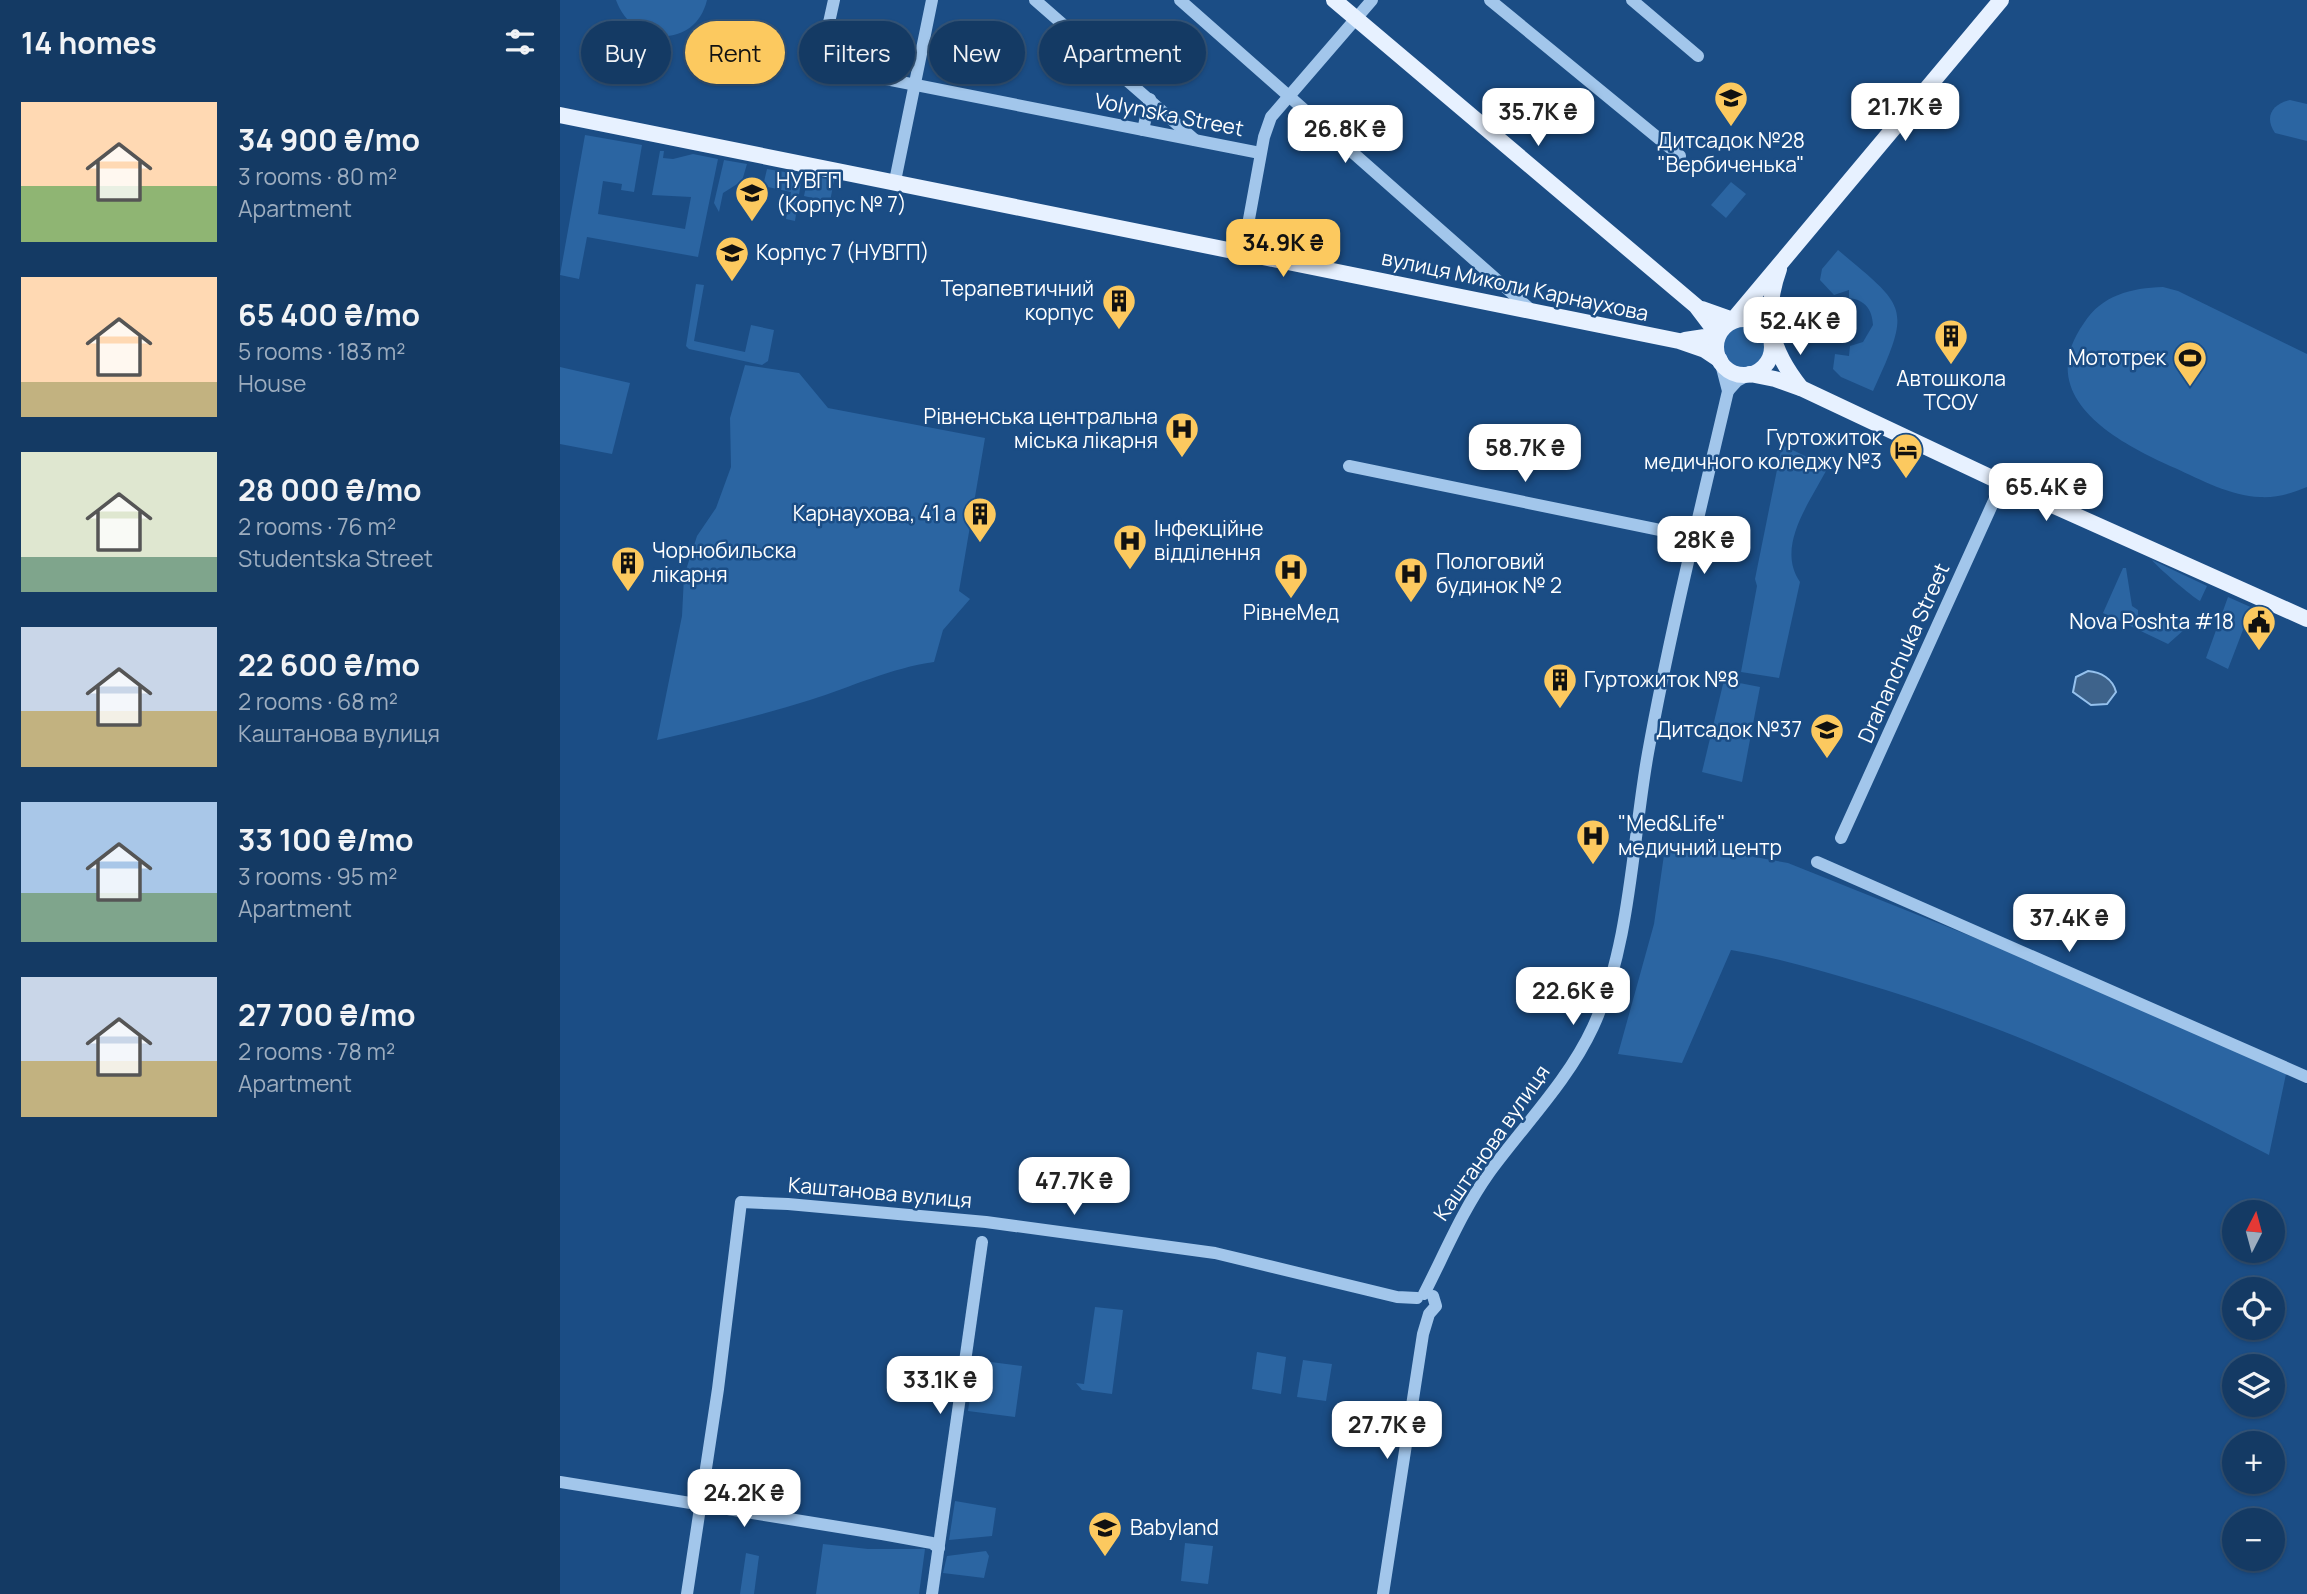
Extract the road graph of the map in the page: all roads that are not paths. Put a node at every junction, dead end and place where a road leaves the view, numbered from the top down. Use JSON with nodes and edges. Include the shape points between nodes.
{"nodes":[{"id":1,"x":834,"y":0,"type":"edge"},
{"id":2,"x":932,"y":0,"type":"edge"},
{"id":3,"x":1035,"y":0,"type":"edge"},
{"id":4,"x":1180,"y":0,"type":"edge"},
{"id":5,"x":1334,"y":0,"type":"edge"},
{"id":6,"x":1371,"y":0,"type":"edge"},
{"id":7,"x":1490,"y":0,"type":"edge"},
{"id":8,"x":1632,"y":0,"type":"edge"},
{"id":9,"x":2001,"y":0,"type":"edge"},
{"id":10,"x":1356,"y":18,"type":"junction"},
{"id":11,"x":829,"y":21,"type":"edge"},
{"id":12,"x":1698,"y":56,"type":"dead end"},
{"id":13,"x":915,"y":84,"type":"junction"},
{"id":14,"x":1290,"y":93,"type":"junction"},
{"id":15,"x":1150,"y":99,"type":"junction"},
{"id":16,"x":560,"y":114,"type":"edge"},
{"id":17,"x":1143,"y":130,"type":"junction"},
{"id":18,"x":1196,"y":140,"type":"junction"},
{"id":19,"x":1260,"y":153,"type":"junction"},
{"id":20,"x":1681,"y":156,"type":"dead end"},
{"id":21,"x":895,"y":181,"type":"junction"},
{"id":22,"x":1243,"y":252,"type":"junction"},
{"id":23,"x":1781,"y":263,"type":"junction"},
{"id":24,"x":1696,"y":306,"type":"junction"},
{"id":25,"x":1531,"y":310,"type":"junction"},
{"id":26,"x":1733,"y":320,"type":"junction"},
{"id":27,"x":1718,"y":335,"type":"junction"},
{"id":28,"x":1772,"y":340,"type":"junction"},
{"id":29,"x":1679,"y":341,"type":"junction"},
{"id":30,"x":1720,"y":360,"type":"junction"},
{"id":31,"x":1750,"y":374,"type":"junction"},
{"id":32,"x":1803,"y":389,"type":"junction"},
{"id":33,"x":1728,"y":391,"type":"junction"},
{"id":34,"x":1349,"y":466,"type":"dead end"},
{"id":35,"x":2002,"y":483,"type":"junction"},
{"id":36,"x":1695,"y":537,"type":"junction"},
{"id":37,"x":2307,"y":619,"type":"edge"},
{"id":38,"x":1841,"y":838,"type":"dead end"},
{"id":39,"x":1817,"y":862,"type":"dead end"},
{"id":40,"x":2307,"y":1077,"type":"edge"},
{"id":41,"x":982,"y":1242,"type":"dead end"},
{"id":42,"x":1423,"y":1304,"type":"junction"},
{"id":43,"x":560,"y":1482,"type":"edge"},
{"id":44,"x":700,"y":1506,"type":"junction"},
{"id":45,"x":939,"y":1548,"type":"junction"},
{"id":46,"x":687,"y":1594,"type":"edge"},
{"id":47,"x":932,"y":1594,"type":"edge"},
{"id":48,"x":1383,"y":1594,"type":"edge"}],
"edges":[{"from":1,"to":11,"type":"street","name":"Volynska Street"},
{"from":2,"to":13,"type":"street"},
{"from":3,"to":15,"type":"street"},
{"from":4,"to":14,"type":"street"},
{"from":5,"to":10,"type":"main road"},
{"from":6,"to":10,"type":"street"},
{"from":7,"to":20,"type":"street"},
{"from":8,"to":12,"type":"street"},
{"from":9,"to":23,"type":"main road"},
{"from":10,"to":14,"type":"street"},
{"from":10,"to":24,"type":"main road"},
{"from":13,"to":17,"type":"street","name":"Volynska Street"},
{"from":13,"to":21,"type":"street"},
{"from":14,"to":19,"type":"street","via":[[1267,127]]},
{"from":14,"to":25,"type":"street"},
{"from":15,"to":17,"type":"street"},
{"from":15,"to":18,"type":"street"},
{"from":16,"to":21,"type":"main road","name":"вулиця Миколи Карнаухова"},
{"from":17,"to":18,"type":"street","name":"Volynska Street"},
{"from":18,"to":19,"type":"street","name":"Volynska Street"},
{"from":19,"to":22,"type":"street"},
{"from":21,"to":22,"type":"main road","name":"вулиця Миколи Карнаухова"},
{"from":22,"to":25,"type":"main road","name":"вулиця Миколи Карнаухова"},
{"from":23,"to":26,"type":"main road"},
{"from":23,"to":28,"type":"main road","via":[[1770,309]]},
{"from":24,"to":26,"type":"main road"},
{"from":24,"to":27,"type":"main road"},
{"from":25,"to":29,"type":"main road","name":"вулиця Миколи Карнаухова"},
{"from":26,"to":27,"type":"main road"},
{"from":26,"to":28,"type":"main road","via":[[1758,321]]},
{"from":27,"to":29,"type":"main road","name":"вулиця Миколи Карнаухова"},
{"from":27,"to":30,"type":"main road"},
{"from":28,"to":31,"type":"main road","via":[[1765,366]]},
{"from":28,"to":32,"type":"main road","via":[[1785,368]]},
{"from":29,"to":30,"type":"main road","name":"вулиця Миколи Карнаухова"},
{"from":30,"to":31,"type":"main road","via":[[1736,373]]},
{"from":30,"to":33,"type":"street"},
{"from":31,"to":32,"type":"main road"},
{"from":31,"to":33,"type":"street"},
{"from":32,"to":35,"type":"main road"},
{"from":33,"to":36,"type":"street","name":"Каштанова вулиця"},
{"from":34,"to":36,"type":"street"},
{"from":35,"to":37,"type":"main road"},
{"from":35,"to":38,"type":"street","name":"Drahanchuka Street"},
{"from":36,"to":42,"type":"street","name":"Каштанова вулиця","via":[[1648,753],[1628,898],[1606,993],[1592,1028],[1553,1090],[1488,1175],[1447,1242]]},
{"from":39,"to":40,"type":"street"},
{"from":41,"to":45,"type":"street"},
{"from":42,"to":44,"type":"street","name":"Каштанова вулиця","via":[[1215,1253],[986,1222],[741,1202]]},
{"from":42,"to":48,"type":"street","via":[[1423,1334]]},
{"from":43,"to":44,"type":"street"},
{"from":44,"to":45,"type":"street","via":[[932,1543]]},
{"from":44,"to":46,"type":"street"},
{"from":45,"to":47,"type":"street"}]}
